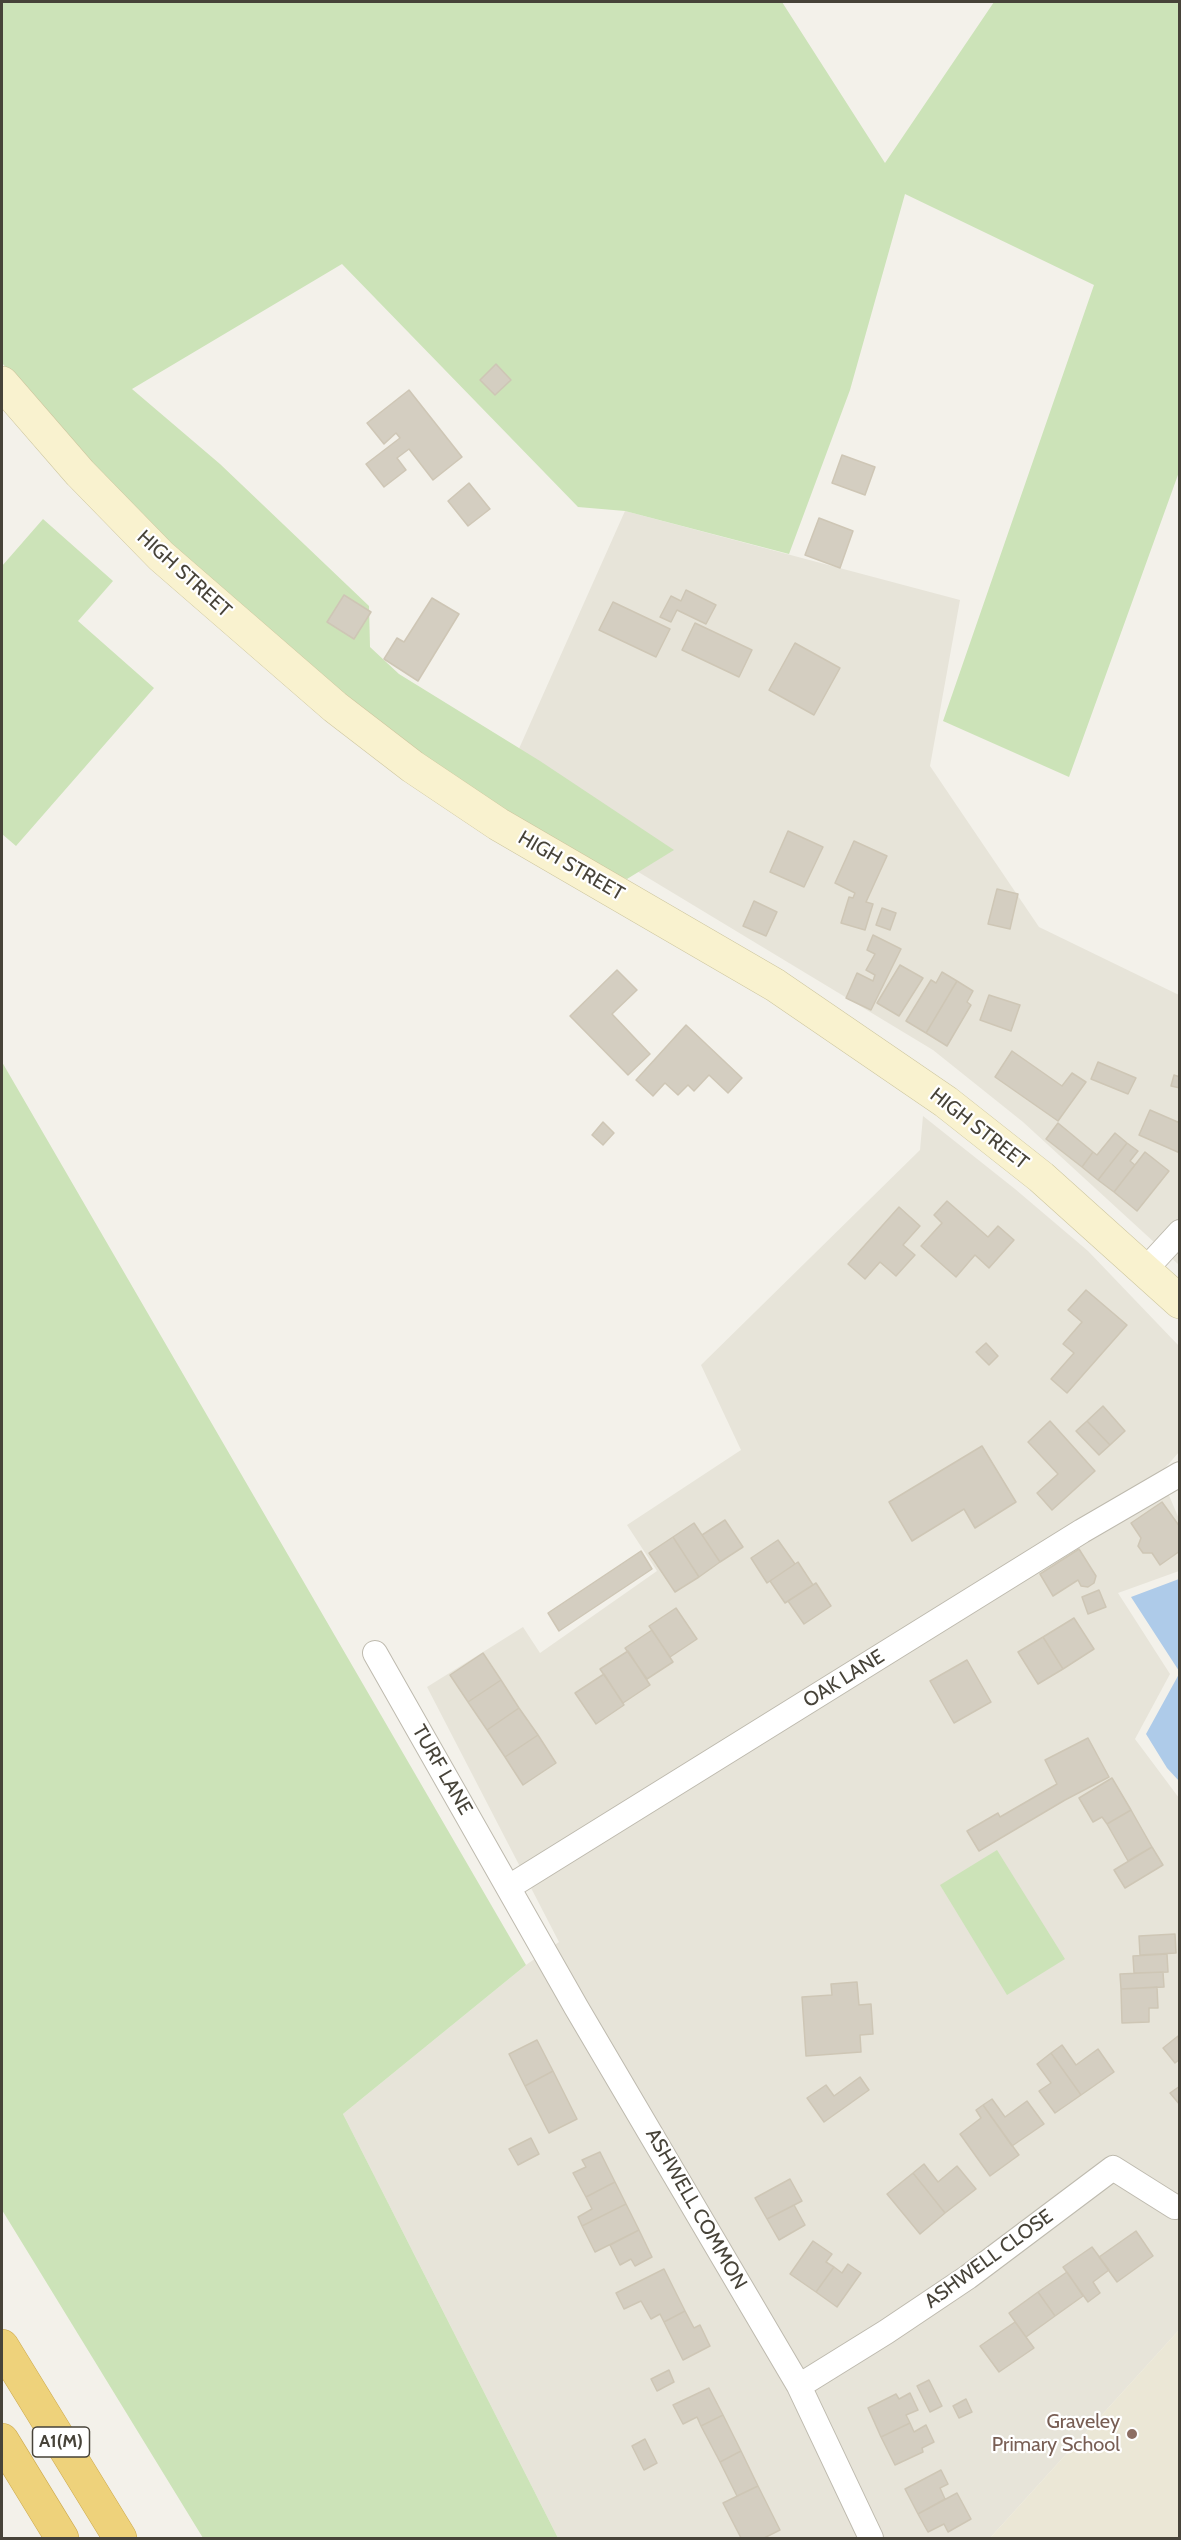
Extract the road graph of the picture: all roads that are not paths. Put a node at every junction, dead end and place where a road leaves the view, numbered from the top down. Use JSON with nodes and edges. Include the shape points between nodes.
{"nodes":[{"id":1,"x":2,"y":383,"type":"edge"},
{"id":2,"x":1179,"y":1232,"type":"edge"},
{"id":3,"x":1145,"y":1270,"type":"junction"},
{"id":4,"x":1179,"y":1302,"type":"edge"},
{"id":5,"x":1179,"y":1476,"type":"edge"},
{"id":6,"x":375,"y":1653,"type":"dead end"},
{"id":7,"x":509,"y":1887,"type":"junction"},
{"id":8,"x":1175,"y":2207,"type":"dead end"},
{"id":9,"x":2,"y":2346,"type":"edge"},
{"id":10,"x":799,"y":2386,"type":"junction"},
{"id":11,"x":2,"y":2440,"type":"edge"},
{"id":12,"x":62,"y":2538,"type":"edge"},
{"id":13,"x":120,"y":2538,"type":"edge"},
{"id":14,"x":871,"y":2538,"type":"edge"}],
"edges":[{"from":1,"to":3,"type":"main road","name":"HIGH STREET","via":[[80,473],[161,555],[335,707],[413,767],[498,824],[766,979],[919,1083],[1041,1177]]},
{"from":2,"to":3,"type":"street"},
{"from":3,"to":4,"type":"main road","name":"HIGH STREET"},
{"from":5,"to":7,"type":"street","name":"OAK LANE","via":[[1082,1531]]},
{"from":6,"to":7,"type":"street","name":"TURF LANE"},
{"from":7,"to":10,"type":"street","name":"ASHWELL COMMON"},
{"from":8,"to":10,"type":"street","name":"ASHWELL CLOSE","via":[[1113,2168],[968,2277]]},
{"from":9,"to":13,"type":"highway","number":"A1(M)"},
{"from":10,"to":14,"type":"street","name":"ASHWELL COMMON"},
{"from":11,"to":12,"type":"highway","number":"A1(M)"}]}
